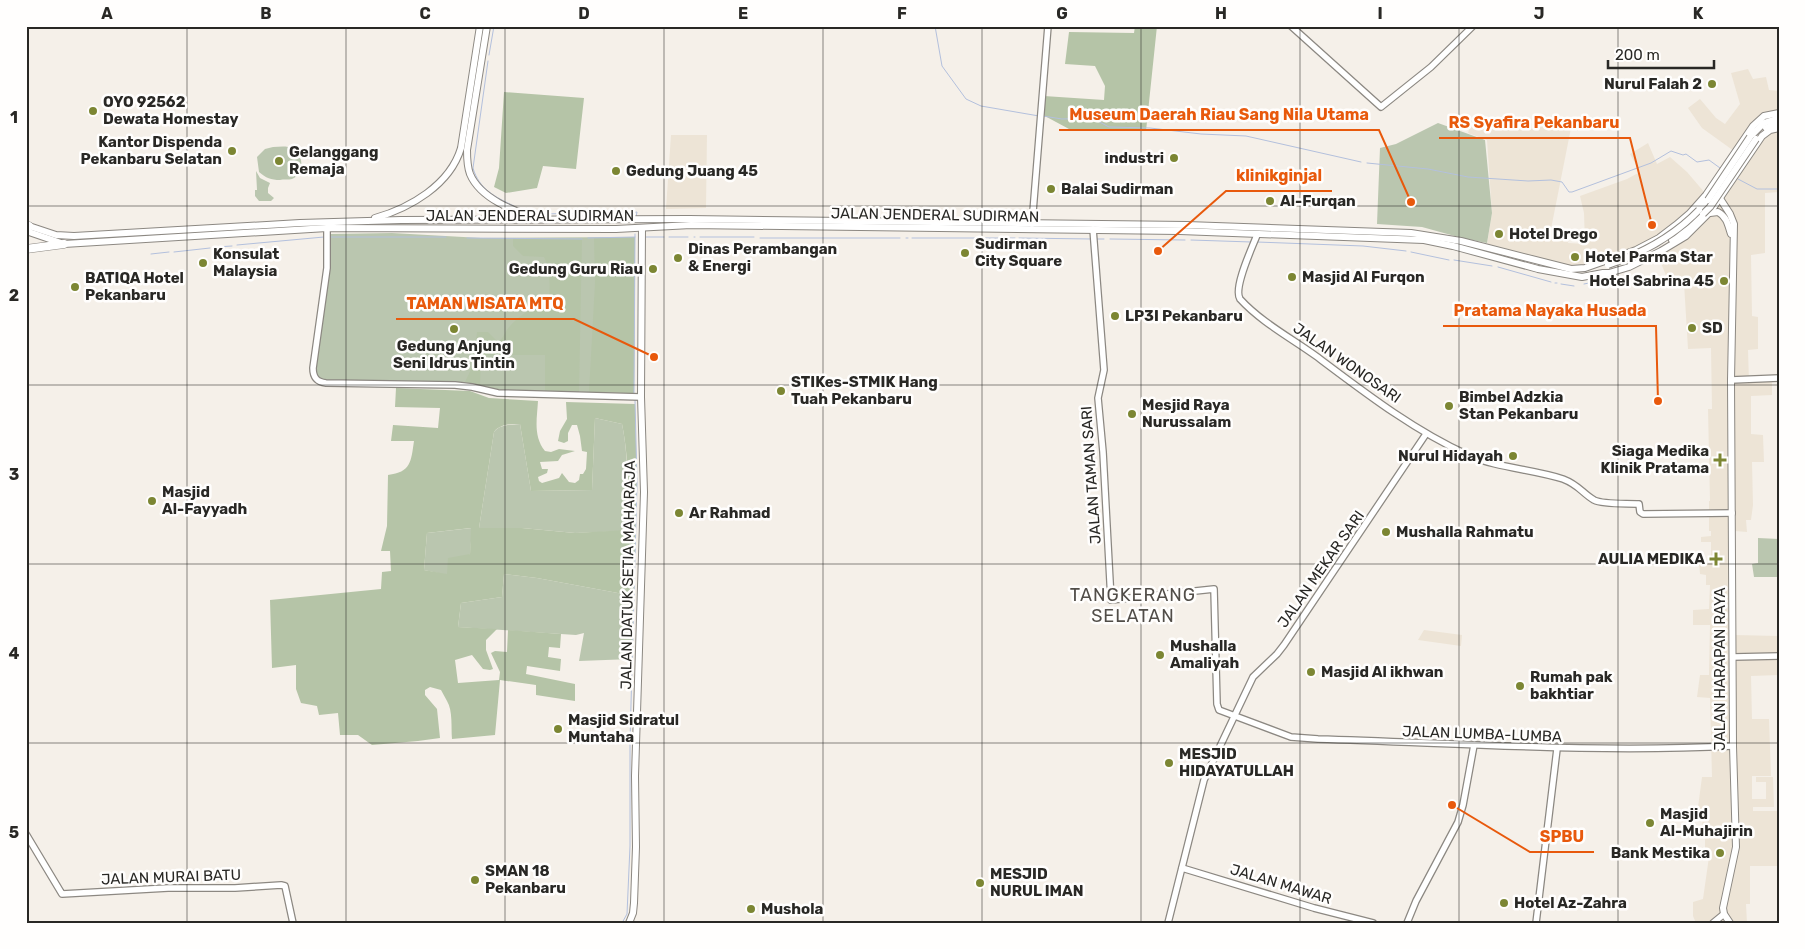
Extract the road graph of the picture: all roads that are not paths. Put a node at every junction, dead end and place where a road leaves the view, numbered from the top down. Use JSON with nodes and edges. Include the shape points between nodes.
{"nodes":[{"id":1,"x":480,"y":26,"type":"edge"},
{"id":2,"x":487,"y":26,"type":"edge"},
{"id":3,"x":1048,"y":26,"type":"edge"},
{"id":4,"x":1292,"y":26,"type":"edge"},
{"id":5,"x":1473,"y":26,"type":"edge"},
{"id":6,"x":1779,"y":113,"type":"edge"},
{"id":7,"x":1779,"y":118,"type":"edge"},
{"id":8,"x":1779,"y":123,"type":"edge"},
{"id":9,"x":1779,"y":128,"type":"edge"},
{"id":10,"x":1727,"y":164,"type":"junction"},
{"id":11,"x":1738,"y":172,"type":"junction"},
{"id":12,"x":1732,"y":181,"type":"junction"},
{"id":13,"x":1708,"y":192,"type":"junction"},
{"id":14,"x":1719,"y":201,"type":"junction"},
{"id":15,"x":1690,"y":212,"type":"junction"},
{"id":16,"x":1710,"y":213,"type":"junction"},
{"id":17,"x":1730,"y":214,"type":"junction"},
{"id":18,"x":367,"y":220,"type":"junction"},
{"id":19,"x":450,"y":220,"type":"junction"},
{"id":20,"x":462,"y":220,"type":"junction"},
{"id":21,"x":559,"y":220,"type":"junction"},
{"id":22,"x":851,"y":224,"type":"junction"},
{"id":23,"x":1032,"y":224,"type":"junction"},
{"id":24,"x":1700,"y":224,"type":"junction"},
{"id":25,"x":27,"y":227,"type":"edge"},
{"id":26,"x":327,"y":228,"type":"junction"},
{"id":27,"x":450,"y":228,"type":"junction"},
{"id":28,"x":462,"y":228,"type":"junction"},
{"id":29,"x":642,"y":228,"type":"junction"},
{"id":30,"x":176,"y":229,"type":"junction"},
{"id":31,"x":1093,"y":229,"type":"junction"},
{"id":32,"x":1731,"y":234,"type":"junction"},
{"id":33,"x":1257,"y":235,"type":"junction"},
{"id":34,"x":177,"y":238,"type":"junction"},
{"id":35,"x":64,"y":244,"type":"junction"},
{"id":36,"x":26,"y":248,"type":"edge"},
{"id":37,"x":1733,"y":261,"type":"junction"},
{"id":38,"x":1590,"y":267,"type":"junction"},
{"id":39,"x":1607,"y":269,"type":"junction"},
{"id":40,"x":1779,"y":378,"type":"edge"},
{"id":41,"x":1731,"y":380,"type":"junction"},
{"id":42,"x":637,"y":397,"type":"junction"},
{"id":43,"x":1426,"y":434,"type":"junction"},
{"id":44,"x":1732,"y":513,"type":"junction"},
{"id":45,"x":1214,"y":589,"type":"joint"},
{"id":46,"x":1779,"y":656,"type":"edge"},
{"id":47,"x":1733,"y":657,"type":"junction"},
{"id":48,"x":1235,"y":716,"type":"junction"},
{"id":49,"x":1474,"y":745,"type":"junction"},
{"id":50,"x":1733,"y":746,"type":"junction"},
{"id":51,"x":1557,"y":749,"type":"junction"},
{"id":52,"x":26,"y":834,"type":"edge"},
{"id":53,"x":1182,"y":868,"type":"junction"},
{"id":54,"x":1724,"y":914,"type":"junction"},
{"id":55,"x":293,"y":923,"type":"edge"},
{"id":56,"x":629,"y":923,"type":"edge"},
{"id":57,"x":1168,"y":923,"type":"edge"},
{"id":58,"x":1373,"y":923,"type":"edge"},
{"id":59,"x":1407,"y":923,"type":"edge"},
{"id":60,"x":1536,"y":923,"type":"edge"},
{"id":61,"x":1713,"y":923,"type":"edge"},
{"id":62,"x":1730,"y":923,"type":"edge"}],
"edges":[{"from":1,"to":18,"type":"main road","via":[[456,163],[428,192],[395,210]]},
{"from":2,"to":21,"type":"main road","via":[[467,150],[470,173],[476,184],[504,204],[526,214]]},
{"from":3,"to":23,"type":"street"},
{"from":4,"to":5,"type":"street","via":[[1381,107],[1432,67]]},
{"from":6,"to":10,"type":"main road","name":"JALAN JENDERAL SUDIRMAN","via":[[1764,116],[1753,126]]},
{"from":7,"to":39,"type":"main road","bridge":true,"via":[[1764,123],[1754,132],[1708,200],[1684,224],[1643,252]]},
{"from":8,"to":39,"type":"main road","bridge":true,"via":[[1759,134],[1710,207],[1688,228],[1645,256]]},
{"from":9,"to":11,"type":"main road","name":"JALAN JENDERAL SUDIRMAN","via":[[1762,136]]},
{"from":10,"to":11,"type":"main road","via":[[1722,176],[1724,181]]},
{"from":10,"to":13,"type":"main road","name":"JALAN JENDERAL SUDIRMAN"},
{"from":11,"to":12,"type":"main road","name":"JALAN JENDERAL SUDIRMAN"},
{"from":12,"to":14,"type":"main road","name":"JALAN JENDERAL SUDIRMAN"},
{"from":12,"to":17,"type":"main road","via":[[1726,198]]},
{"from":13,"to":14,"type":"main road"},
{"from":13,"to":15,"type":"main road","name":"JALAN JENDERAL SUDIRMAN"},
{"from":14,"to":16,"type":"main road","name":"JALAN JENDERAL SUDIRMAN"},
{"from":14,"to":17,"type":"main road","name":"JALAN HARAPAN RAYA"},
{"from":14,"to":32,"type":"main road","name":"JALAN HARAPAN RAYA","via":[[1728,217]]},
{"from":15,"to":24,"type":"main road","via":[[1702,212]]},
{"from":15,"to":38,"type":"main road","name":"JALAN JENDERAL SUDIRMAN","via":[[1650,243]]},
{"from":16,"to":24,"type":"main road","name":"JALAN JENDERAL SUDIRMAN"},
{"from":16,"to":32,"type":"main road","via":[[1716,211],[1723,215]]},
{"from":17,"to":37,"type":"main road","name":"JALAN HARAPAN RAYA","via":[[1734,224]]},
{"from":18,"to":19,"type":"main road","name":"JALAN JENDERAL SUDIRMAN"},
{"from":18,"to":30,"type":"main road","name":"JALAN JENDERAL SUDIRMAN"},
{"from":19,"to":20,"type":"main road","name":"JALAN JENDERAL SUDIRMAN"},
{"from":19,"to":27,"type":"main road"},
{"from":20,"to":21,"type":"main road","name":"JALAN JENDERAL SUDIRMAN"},
{"from":20,"to":28,"type":"main road"},
{"from":21,"to":22,"type":"main road","name":"JALAN JENDERAL SUDIRMAN","via":[[689,219]]},
{"from":22,"to":23,"type":"main road","name":"JALAN JENDERAL SUDIRMAN"},
{"from":22,"to":29,"type":"main road","name":"JALAN JENDERAL SUDIRMAN"},
{"from":22,"to":31,"type":"main road","name":"JALAN JENDERAL SUDIRMAN"},
{"from":23,"to":38,"type":"main road","name":"JALAN JENDERAL SUDIRMAN","via":[[1411,233],[1462,241],[1571,269]]},
{"from":24,"to":39,"type":"main road","name":"JALAN JENDERAL SUDIRMAN","via":[[1676,243],[1637,264],[1610,273]]},
{"from":25,"to":30,"type":"main road","name":"JALAN JENDERAL SUDIRMAN","via":[[67,236]]},
{"from":25,"to":35,"type":"main road","name":"JALAN JENDERAL SUDIRMAN"},
{"from":26,"to":27,"type":"main road","name":"JALAN JENDERAL SUDIRMAN"},
{"from":26,"to":34,"type":"main road","name":"JALAN JENDERAL SUDIRMAN"},
{"from":26,"to":42,"type":"street","via":[[327,268],[313,368],[318,381],[462,386],[515,394]]},
{"from":27,"to":28,"type":"main road","name":"JALAN JENDERAL SUDIRMAN"},
{"from":28,"to":29,"type":"main road","name":"JALAN JENDERAL SUDIRMAN"},
{"from":29,"to":42,"type":"main road","name":"JALAN DATUK SETIA MAHARAJA"},
{"from":30,"to":34,"type":"main road"},
{"from":31,"to":33,"type":"main road","name":"JALAN JENDERAL SUDIRMAN"},
{"from":31,"to":45,"type":"street","name":"JALAN TAMAN SARI","via":[[1104,370],[1098,398],[1111,600]]},
{"from":32,"to":37,"type":"main road","name":"JALAN HARAPAN RAYA"},
{"from":33,"to":39,"type":"main road","name":"JALAN JENDERAL SUDIRMAN","via":[[1417,239],[1571,276],[1592,276]]},
{"from":33,"to":43,"type":"street","name":"JALAN WONOSARI","via":[[1238,287],[1240,299],[1348,381]]},
{"from":34,"to":35,"type":"main road","name":"JALAN JENDERAL SUDIRMAN"},
{"from":35,"to":36,"type":"highway"},
{"from":37,"to":41,"type":"main road","name":"JALAN HARAPAN RAYA"},
{"from":38,"to":39,"type":"main road"},
{"from":40,"to":41,"type":"street"},
{"from":41,"to":44,"type":"main road","name":"JALAN HARAPAN RAYA"},
{"from":42,"to":56,"type":"main road","name":"JALAN DATUK SETIA MAHARAJA","via":[[644,492],[635,776],[636,847],[633,914]]},
{"from":43,"to":44,"type":"street","name":"JALAN WONOSARI","via":[[1469,456],[1570,482],[1596,501],[1639,504],[1642,514]]},
{"from":43,"to":48,"type":"street","name":"JALAN MEKAR SARI","via":[[1284,645],[1253,677]]},
{"from":44,"to":47,"type":"main road","name":"JALAN HARAPAN RAYA"},
{"from":45,"to":48,"type":"street","name":"JALAN LUMBA-LUMBA","via":[[1217,704],[1219,710]]},
{"from":46,"to":47,"type":"street"},
{"from":47,"to":50,"type":"main road","name":"JALAN HARAPAN RAYA"},
{"from":48,"to":49,"type":"street","name":"JALAN LUMBA-LUMBA","via":[[1291,737]]},
{"from":48,"to":53,"type":"street","name":"JALAN MEKAR SARI","via":[[1204,780]]},
{"from":49,"to":51,"type":"street","name":"JALAN LUMBA-LUMBA"},
{"from":49,"to":59,"type":"street","via":[[1458,822]]},
{"from":50,"to":51,"type":"street","name":"JALAN LUMBA-LUMBA"},
{"from":50,"to":54,"type":"main road","name":"JALAN HARAPAN RAYA","via":[[1736,847],[1723,904]]},
{"from":51,"to":60,"type":"street"},
{"from":52,"to":55,"type":"street","name":"JALAN MURAI BATU","via":[[62,894],[280,885],[285,886]]},
{"from":53,"to":57,"type":"street","name":"JALAN MEKAR SARI"},
{"from":53,"to":58,"type":"street","name":"JALAN MAWAR"},
{"from":54,"to":61,"type":"street"},
{"from":54,"to":62,"type":"main road"}]}
